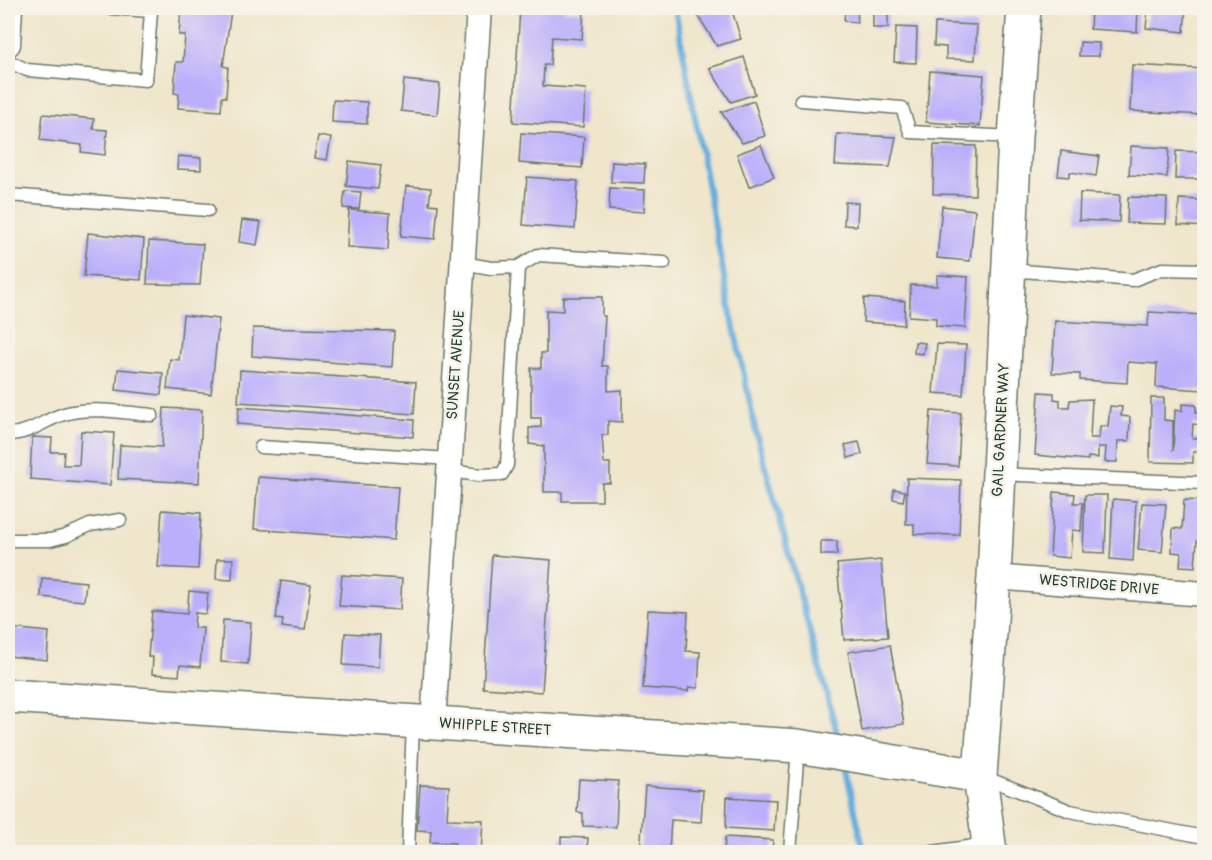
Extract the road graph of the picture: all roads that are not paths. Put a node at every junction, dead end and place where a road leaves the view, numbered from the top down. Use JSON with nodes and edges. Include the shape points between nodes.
{"nodes":[{"id":1,"x":10,"y":8,"type":"edge"},
{"id":2,"x":109,"y":8,"type":"edge"},
{"id":3,"x":479,"y":8,"type":"edge"},
{"id":4,"x":1024,"y":8,"type":"edge"},
{"id":5,"x":8,"y":44,"type":"edge"},
{"id":6,"x":8,"y":61,"type":"edge"},
{"id":7,"x":801,"y":100,"type":"dead end"},
{"id":8,"x":1015,"y":137,"type":"junction"},
{"id":9,"x":8,"y":195,"type":"edge"},
{"id":10,"x":208,"y":210,"type":"dead end"},
{"id":11,"x":463,"y":263,"type":"junction"},
{"id":12,"x":664,"y":263,"type":"dead end"},
{"id":13,"x":518,"y":267,"type":"junction"},
{"id":14,"x":1008,"y":270,"type":"junction"},
{"id":15,"x":1204,"y":270,"type":"edge"},
{"id":16,"x":152,"y":415,"type":"dead end"},
{"id":17,"x":8,"y":434,"type":"edge"},
{"id":18,"x":261,"y":447,"type":"dead end"},
{"id":19,"x":450,"y":465,"type":"junction"},
{"id":20,"x":998,"y":474,"type":"junction"},
{"id":21,"x":1204,"y":483,"type":"edge"},
{"id":22,"x":120,"y":520,"type":"dead end"},
{"id":23,"x":8,"y":540,"type":"edge"},
{"id":24,"x":994,"y":577,"type":"junction"},
{"id":25,"x":1204,"y":594,"type":"edge"},
{"id":26,"x":8,"y":696,"type":"edge"},
{"id":27,"x":423,"y":722,"type":"junction"},
{"id":28,"x":798,"y":746,"type":"junction"},
{"id":29,"x":980,"y":776,"type":"junction"},
{"id":30,"x":1204,"y":837,"type":"edge"},
{"id":31,"x":989,"y":848,"type":"edge"},
{"id":32,"x":408,"y":852,"type":"edge"},
{"id":33,"x":790,"y":852,"type":"edge"},
{"id":34,"x":933,"y":852,"type":"edge"}],
"edges":[{"from":1,"to":5,"type":"street"},
{"from":2,"to":6,"type":"lane","via":[[151,11],[146,80],[27,70]]},
{"from":3,"to":11,"type":"street","name":"SUNSET AVENUE"},
{"from":4,"to":8,"type":"street","name":"GAIL GARDNER WAY"},
{"from":7,"to":8,"type":"lane","via":[[902,108],[910,132]]},
{"from":8,"to":14,"type":"street","name":"GAIL GARDNER WAY"},
{"from":9,"to":10,"type":"lane"},
{"from":11,"to":13,"type":"lane"},
{"from":11,"to":19,"type":"street","name":"SUNSET AVENUE"},
{"from":12,"to":13,"type":"lane","via":[[538,255]]},
{"from":13,"to":19,"type":"lane","via":[[507,465],[502,474],[480,475]]},
{"from":14,"to":15,"type":"lane","via":[[1132,280],[1162,269]]},
{"from":14,"to":20,"type":"street","name":"GAIL GARDNER WAY"},
{"from":16,"to":17,"type":"lane","via":[[65,413],[34,429]]},
{"from":18,"to":19,"type":"lane"},
{"from":19,"to":27,"type":"street","name":"SUNSET AVENUE"},
{"from":20,"to":21,"type":"lane"},
{"from":20,"to":24,"type":"street","name":"GAIL GARDNER WAY"},
{"from":22,"to":23,"type":"lane","via":[[90,525],[50,540]]},
{"from":24,"to":25,"type":"street","name":"WESTRIDGE DRIVE"},
{"from":24,"to":29,"type":"street","name":"GAIL GARDNER WAY"},
{"from":26,"to":27,"type":"street","name":"WHIPPLE STREET"},
{"from":27,"to":28,"type":"street","name":"WHIPPLE STREET"},
{"from":27,"to":32,"type":"lane"},
{"from":28,"to":29,"type":"street","name":"WHIPPLE STREET"},
{"from":28,"to":33,"type":"lane"},
{"from":29,"to":30,"type":"lane","via":[[1070,811]]},
{"from":29,"to":31,"type":"street","name":"GAIL GARDNER WAY"},
{"from":31,"to":34,"type":"lane"}]}
